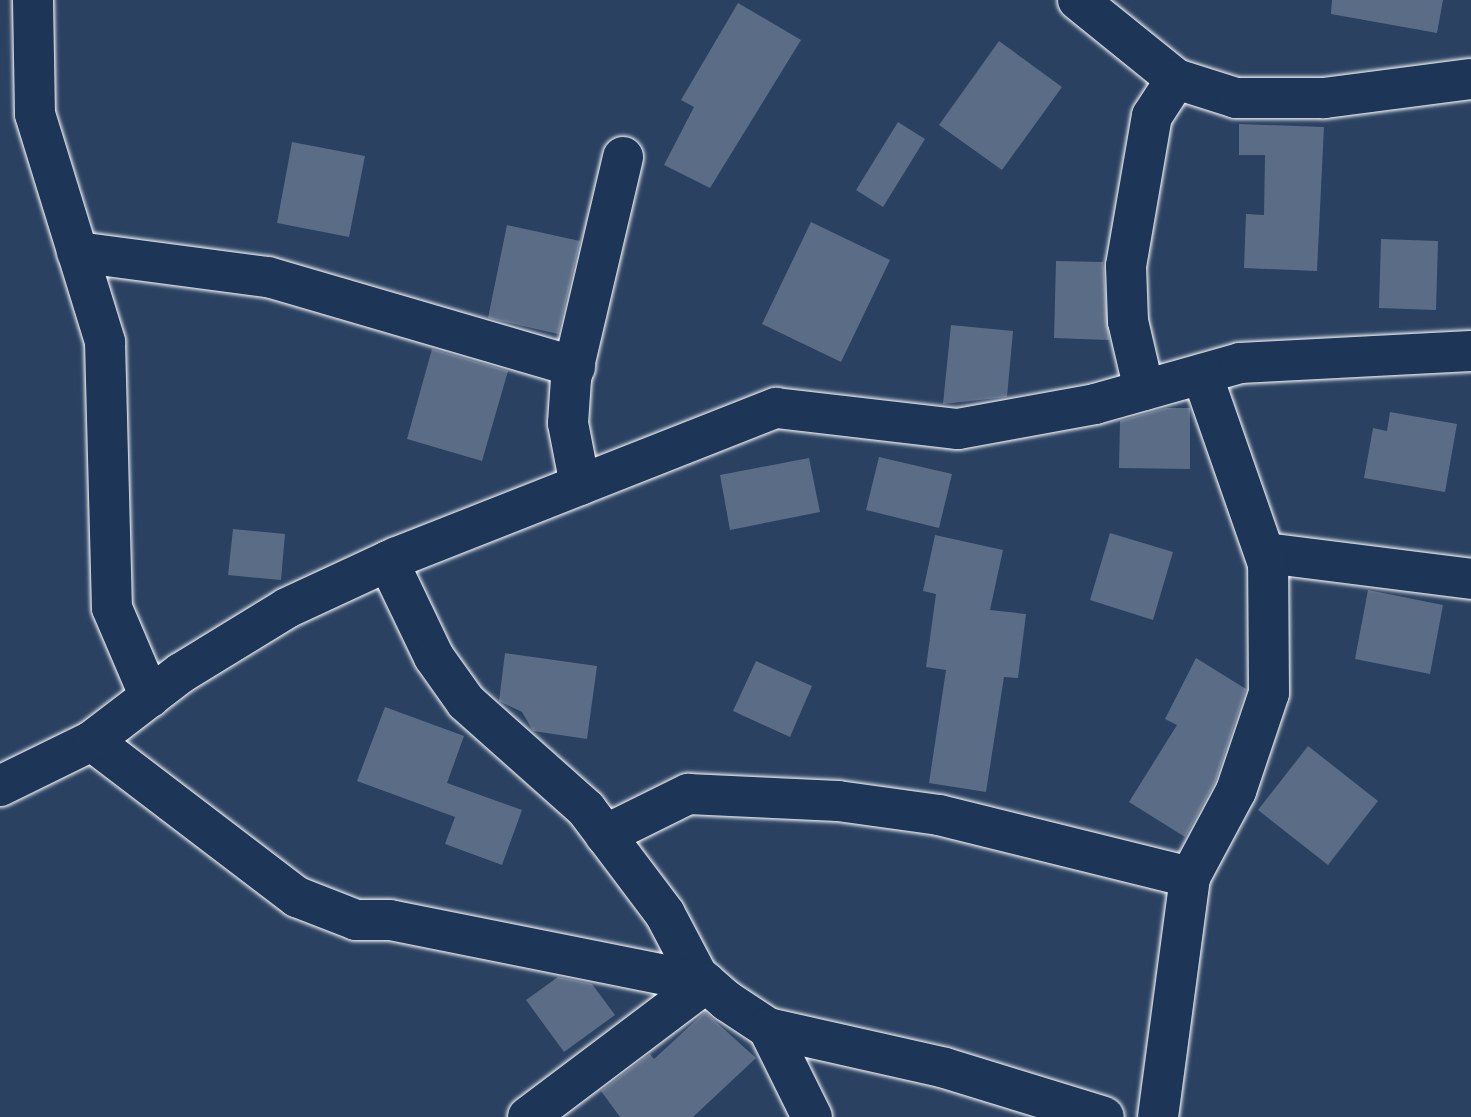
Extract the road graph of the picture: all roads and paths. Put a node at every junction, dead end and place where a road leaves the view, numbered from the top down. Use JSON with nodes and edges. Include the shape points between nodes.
{"nodes":[{"id":1,"x":33,"y":0,"type":"edge"},
{"id":2,"x":1078,"y":0,"type":"edge"},
{"id":3,"x":1176,"y":79,"type":"junction"},
{"id":4,"x":1471,"y":79,"type":"edge"},
{"id":5,"x":623,"y":157,"type":"dead end"},
{"id":6,"x":77,"y":252,"type":"junction"},
{"id":7,"x":1471,"y":351,"type":"edge"},
{"id":8,"x":575,"y":367,"type":"junction"},
{"id":9,"x":1202,"y":374,"type":"junction"},
{"id":10,"x":1144,"y":390,"type":"junction"},
{"id":11,"x":580,"y":485,"type":"junction"},
{"id":12,"x":1266,"y":553,"type":"junction"},
{"id":13,"x":388,"y":561,"type":"junction"},
{"id":14,"x":1471,"y":579,"type":"edge"},
{"id":15,"x":150,"y":697,"type":"junction"},
{"id":16,"x":92,"y":741,"type":"junction"},
{"id":17,"x":0,"y":786,"type":"edge"},
{"id":18,"x":605,"y":835,"type":"junction"},
{"id":19,"x":1190,"y":877,"type":"junction"},
{"id":20,"x":706,"y":983,"type":"junction"},
{"id":21,"x":768,"y":1028,"type":"junction"},
{"id":22,"x":528,"y":1117,"type":"edge"},
{"id":23,"x":812,"y":1117,"type":"edge"},
{"id":24,"x":1104,"y":1117,"type":"edge"},
{"id":25,"x":1158,"y":1117,"type":"edge"}],
"edges":[{"from":1,"to":6,"type":"street","via":[[35,114]]},
{"from":2,"to":3,"type":"street"},
{"from":3,"to":4,"type":"street","via":[[1236,98],[1280,98]]},
{"from":3,"to":10,"type":"street","via":[[1152,116],[1126,266],[1128,321]]},
{"from":5,"to":8,"type":"street"},
{"from":6,"to":8,"type":"street","via":[[268,277]]},
{"from":6,"to":15,"type":"street","via":[[105,342],[112,608]]},
{"from":7,"to":9,"type":"street","via":[[1240,363]]},
{"from":8,"to":11,"type":"street","via":[[568,423]]},
{"from":9,"to":10,"type":"street"},
{"from":9,"to":12,"type":"street"},
{"from":10,"to":11,"type":"street","via":[[958,429],[776,408]]},
{"from":11,"to":13,"type":"street"},
{"from":12,"to":14,"type":"street"},
{"from":12,"to":19,"type":"street","via":[[1269,693],[1236,791]]},
{"from":13,"to":15,"type":"street","via":[[287,608]]},
{"from":13,"to":18,"type":"street","via":[[434,657],[466,702],[530,754]]},
{"from":15,"to":16,"type":"street"},
{"from":16,"to":17,"type":"street"},
{"from":16,"to":20,"type":"street","via":[[297,897],[356,920],[390,920]]},
{"from":18,"to":19,"type":"street","via":[[688,794],[838,801],[939,815]]},
{"from":18,"to":20,"type":"street"},
{"from":19,"to":25,"type":"street"},
{"from":20,"to":21,"type":"street"},
{"from":20,"to":22,"type":"street"},
{"from":21,"to":23,"type":"street"},
{"from":21,"to":24,"type":"street","via":[[945,1068]]}]}
